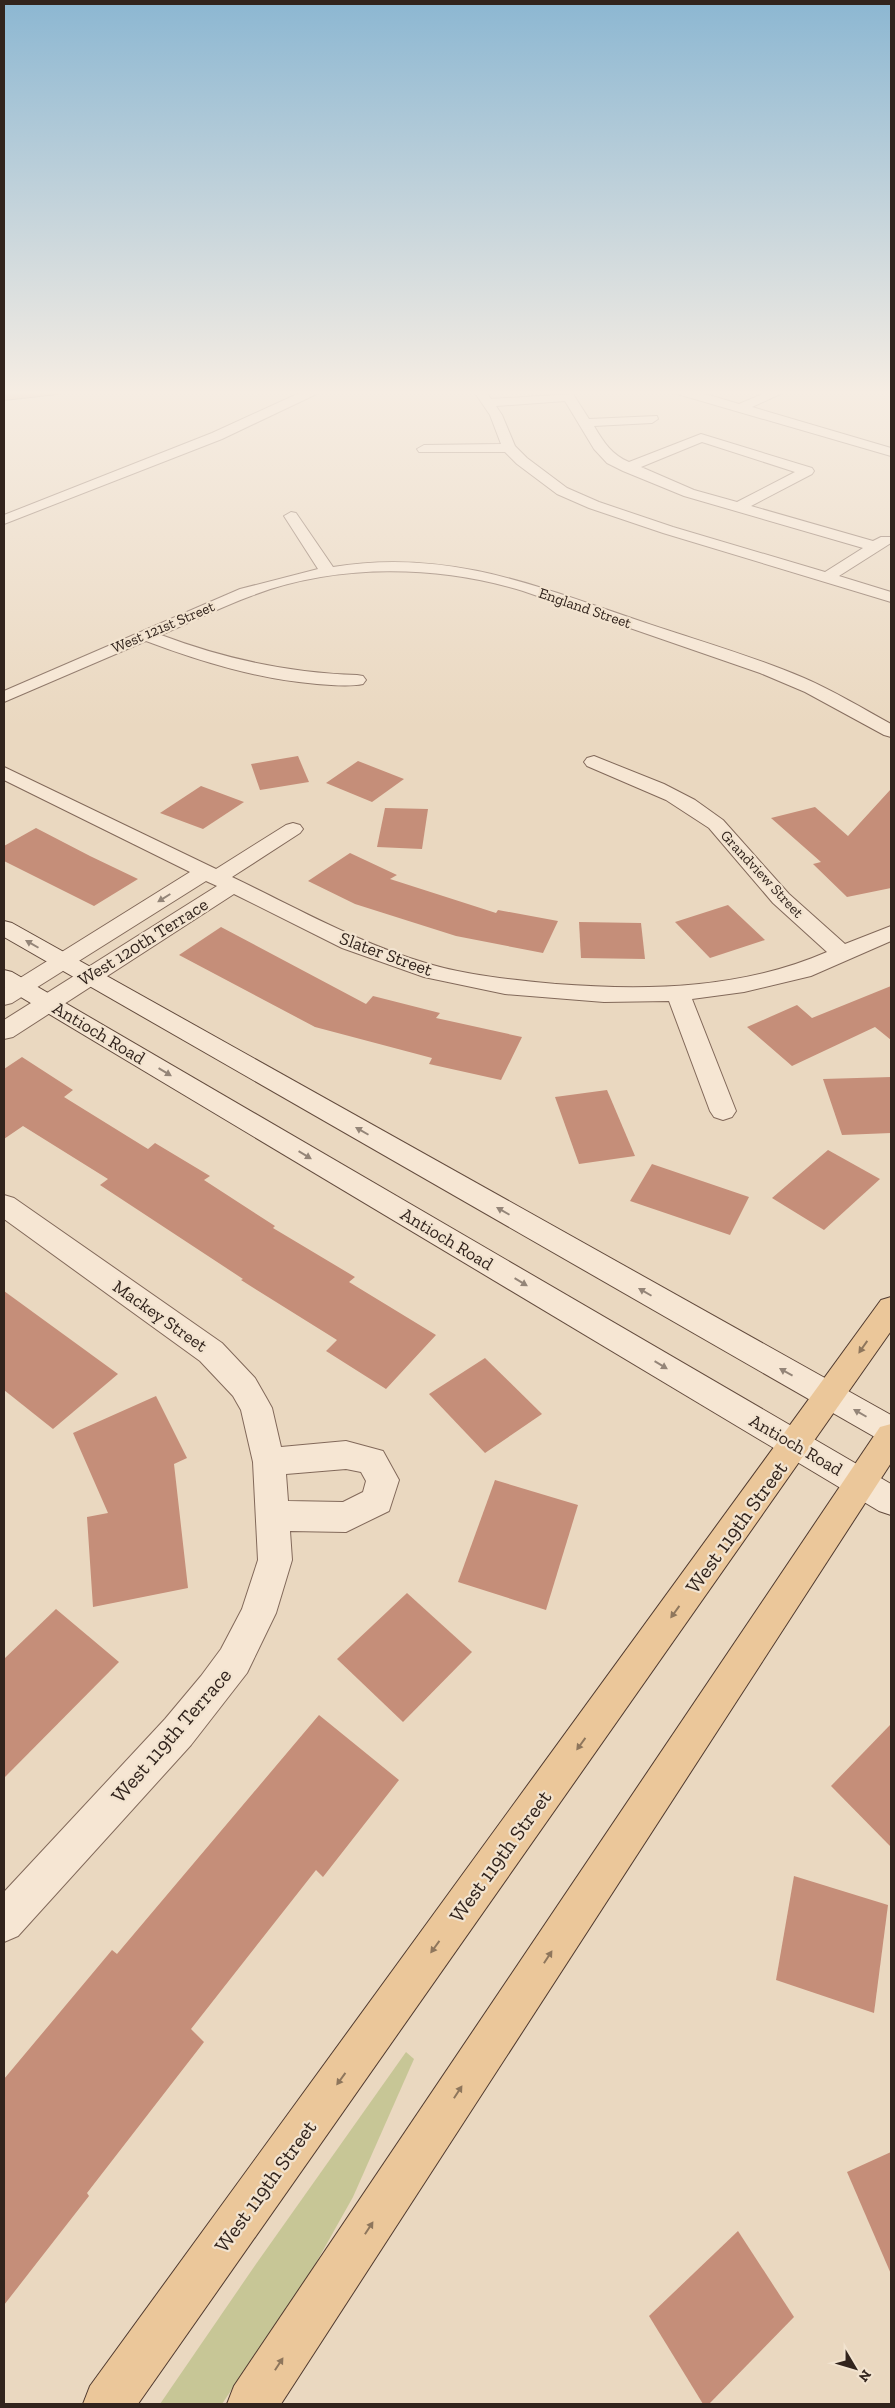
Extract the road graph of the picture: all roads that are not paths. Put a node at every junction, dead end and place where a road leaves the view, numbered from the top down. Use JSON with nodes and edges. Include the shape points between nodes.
{"nodes":[{"id":1,"x":49,"y":502,"type":"edge"},
{"id":2,"x":588,"y":502,"type":"edge"},
{"id":3,"x":722,"y":502,"type":"edge"},
{"id":4,"x":748,"y":502,"type":"edge"},
{"id":5,"x":739,"y":507,"type":"junction"},
{"id":6,"x":291,"y":516,"type":"dead end"},
{"id":7,"x":4,"y":520,"type":"edge"},
{"id":8,"x":891,"y":537,"type":"edge"},
{"id":9,"x":876,"y":546,"type":"junction"},
{"id":10,"x":328,"y":572,"type":"junction"},
{"id":11,"x":826,"y":578,"type":"junction"},
{"id":12,"x":891,"y":597,"type":"edge"},
{"id":13,"x":145,"y":635,"type":"junction"},
{"id":14,"x":357,"y":680,"type":"dead end"},
{"id":15,"x":4,"y":697,"type":"edge"},
{"id":16,"x":891,"y":731,"type":"edge"},
{"id":17,"x":594,"y":762,"type":"dead end"},
{"id":18,"x":4,"y":773,"type":"edge"},
{"id":19,"x":293,"y":829,"type":"dead end"},
{"id":20,"x":218,"y":879,"type":"junction"},
{"id":21,"x":4,"y":928,"type":"edge"},
{"id":22,"x":891,"y":932,"type":"edge"},
{"id":23,"x":843,"y":954,"type":"junction"},
{"id":24,"x":62,"y":961,"type":"junction"},
{"id":25,"x":89,"y":977,"type":"junction"},
{"id":26,"x":10,"y":987,"type":"edge"},
{"id":27,"x":678,"y":993,"type":"junction"},
{"id":28,"x":48,"y":1003,"type":"junction"},
{"id":29,"x":4,"y":1031,"type":"edge"},
{"id":30,"x":723,"y":1111,"type":"dead end"},
{"id":31,"x":4,"y":1205,"type":"edge"},
{"id":32,"x":891,"y":1308,"type":"edge"},
{"id":33,"x":828,"y":1396,"type":"junction"},
{"id":34,"x":891,"y":1431,"type":"edge"},
{"id":35,"x":891,"y":1437,"type":"edge"},
{"id":36,"x":795,"y":1444,"type":"junction"},
{"id":37,"x":269,"y":1462,"type":"junction"},
{"id":38,"x":876,"y":1492,"type":"edge"},
{"id":39,"x":273,"y":1516,"type":"junction"},
{"id":40,"x":4,"y":1922,"type":"edge"},
{"id":41,"x":108,"y":2404,"type":"edge"},
{"id":42,"x":252,"y":2404,"type":"edge"}],
"edges":[{"from":1,"to":7,"type":"street"},
{"from":2,"to":11,"type":"street"},
{"from":3,"to":5,"type":"street"},
{"from":4,"to":5,"type":"street"},
{"from":5,"to":9,"type":"street"},
{"from":6,"to":10,"type":"street"},
{"from":8,"to":9,"type":"street"},
{"from":9,"to":11,"type":"street"},
{"from":10,"to":13,"type":"street","name":"West 121st Street","via":[[301,576],[246,592]]},
{"from":10,"to":16,"type":"street","name":"England Street","via":[[370,567],[414,567],[464,572],[506,581],[785,676]]},
{"from":11,"to":12,"type":"street"},
{"from":13,"to":14,"type":"street","via":[[188,652],[252,670],[300,678]]},
{"from":13,"to":15,"type":"street","name":"West 121st Street"},
{"from":17,"to":23,"type":"street","name":"Grandview Street","via":[[660,789],[715,824],[736,844],[773,890]]},
{"from":18,"to":20,"type":"street","name":"Slater Street"},
{"from":19,"to":20,"type":"street","name":"West 120th Terrace"},
{"from":20,"to":24,"type":"street","name":"West 120th Terrace","one_way":true},
{"from":20,"to":25,"type":"street","name":"West 120th Terrace"},
{"from":20,"to":27,"type":"street","name":"Slater Street","via":[[350,943],[424,970],[505,987],[571,994]]},
{"from":24,"to":21,"type":"street","one_way":true},
{"from":22,"to":23,"type":"street"},
{"from":23,"to":27,"type":"street","via":[[803,971],[744,985]]},
{"from":24,"to":25,"type":"street"},
{"from":24,"to":26,"type":"street","name":"West 120th Terrace"},
{"from":25,"to":28,"type":"street","name":"West 120th Terrace"},
{"from":33,"to":25,"type":"street","one_way":true},
{"from":26,"to":28,"type":"street","name":"Antioch Road"},
{"from":27,"to":30,"type":"street"},
{"from":28,"to":29,"type":"street","name":"West 120th Terrace"},
{"from":28,"to":36,"type":"street","name":"Antioch Road","one_way":true},
{"from":31,"to":37,"type":"street","name":"Mackey Street","via":[[211,1352],[228,1368],[256,1408]]},
{"from":32,"to":33,"type":"main road","name":"West 119th Street","one_way":true},
{"from":34,"to":33,"type":"street","one_way":true},
{"from":33,"to":36,"type":"main road","name":"West 119th Street"},
{"from":35,"to":38,"type":"main road"},
{"from":36,"to":38,"type":"street","name":"Antioch Road"},
{"from":36,"to":41,"type":"main road","name":"West 119th Street","one_way":true},
{"from":37,"to":39,"type":"street","name":"West 119th Terrace"},
{"from":37,"to":39,"type":"street","via":[[346,1455],[372,1461],[383,1480],[377,1501],[346,1517]]},
{"from":42,"to":38,"type":"main road","one_way":true},
{"from":39,"to":40,"type":"street","name":"West 119th Terrace","via":[[275,1560],[258,1613],[234,1661],[178,1732]]}]}
